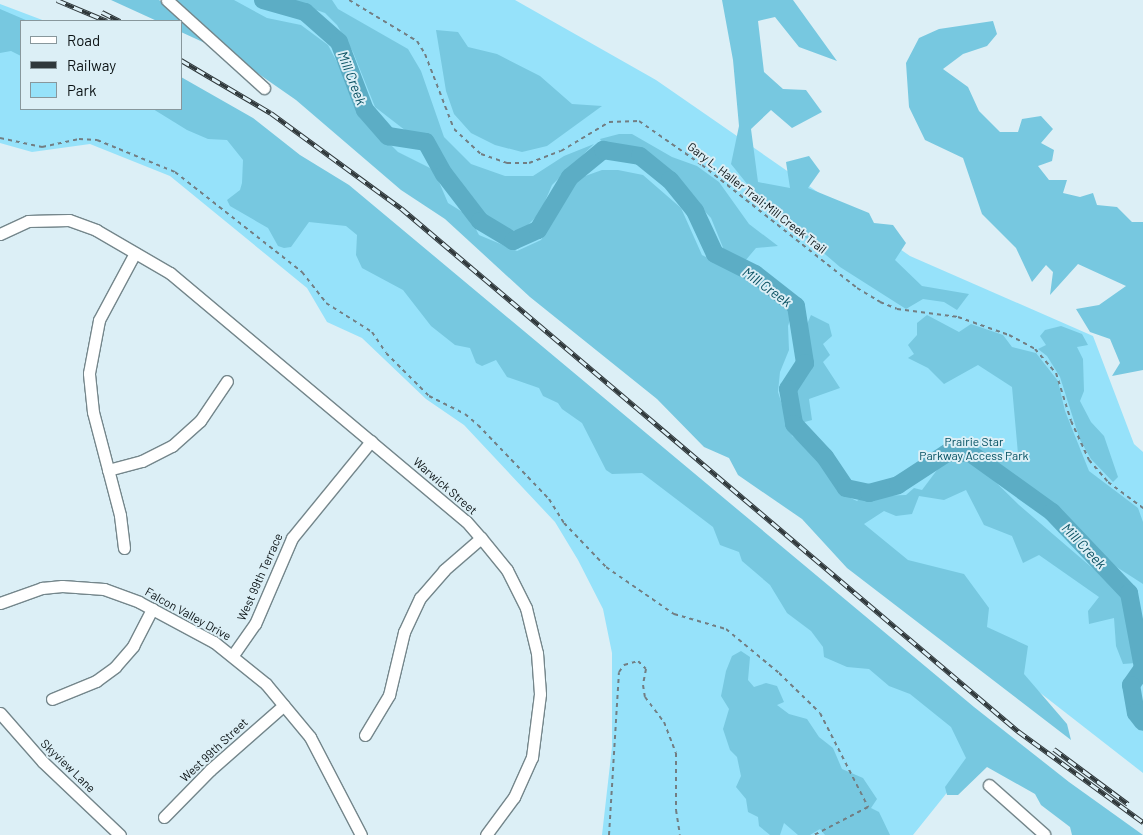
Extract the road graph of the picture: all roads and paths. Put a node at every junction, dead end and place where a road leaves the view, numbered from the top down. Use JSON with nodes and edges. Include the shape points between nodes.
{"nodes":[{"id":1,"x":167,"y":0,"type":"edge"},
{"id":2,"x":350,"y":0,"type":"edge"},
{"id":3,"x":264,"y":88,"type":"dead end"},
{"id":4,"x":0,"y":138,"type":"edge"},
{"id":5,"x":0,"y":234,"type":"edge"},
{"id":6,"x":135,"y":253,"type":"junction"},
{"id":7,"x":227,"y":381,"type":"dead end"},
{"id":8,"x":371,"y":441,"type":"junction"},
{"id":9,"x":108,"y":470,"type":"junction"},
{"id":10,"x":1143,"y":508,"type":"edge"},
{"id":11,"x":481,"y":538,"type":"junction"},
{"id":12,"x":124,"y":548,"type":"dead end"},
{"id":13,"x":0,"y":603,"type":"edge"},
{"id":14,"x":152,"y":609,"type":"junction"},
{"id":15,"x":233,"y":655,"type":"junction"},
{"id":16,"x":52,"y":699,"type":"dead end"},
{"id":17,"x":284,"y":705,"type":"junction"},
{"id":18,"x":0,"y":713,"type":"edge"},
{"id":19,"x":365,"y":735,"type":"dead end"},
{"id":20,"x":989,"y":785,"type":"dead end"},
{"id":21,"x":164,"y":817,"type":"dead end"},
{"id":22,"x":120,"y":835,"type":"edge"},
{"id":23,"x":361,"y":835,"type":"edge"},
{"id":24,"x":486,"y":835,"type":"edge"},
{"id":25,"x":610,"y":835,"type":"edge"},
{"id":26,"x":680,"y":835,"type":"edge"},
{"id":27,"x":814,"y":835,"type":"edge"},
{"id":28,"x":1044,"y":835,"type":"edge"}],
"edges":[{"from":1,"to":3,"type":"street"},
{"from":2,"to":10,"type":"path","name":"Gary L. Haller Trail;Mill Creek Trail","via":[[400,28],[416,41],[425,54],[454,129],[481,154],[507,163],[529,163],[561,151],[609,122],[640,121],[702,165],[857,288],[880,302],[897,309],[958,317],[1009,335],[1035,349],[1056,373],[1071,421],[1089,460],[1108,482]]},
{"from":4,"to":27,"type":"path","via":[[42,147],[79,139],[96,140],[175,172],[302,272],[326,302],[372,332],[386,353],[429,396],[465,414],[478,425],[549,499],[564,523],[606,567],[674,614],[726,629],[779,673],[820,713],[868,807]]},
{"from":5,"to":6,"type":"street","name":"Warwick Street","via":[[28,221],[69,220],[96,230]]},
{"from":6,"to":8,"type":"street","name":"Warwick Street","via":[[186,286]]},
{"from":6,"to":9,"type":"street","via":[[105,306],[90,354],[93,412]]},
{"from":7,"to":9,"type":"street","via":[[200,421],[172,446],[142,461]]},
{"from":8,"to":11,"type":"street","name":"Warwick Street"},
{"from":8,"to":15,"type":"street","name":"West 99th Terrace","via":[[292,538],[254,624]]},
{"from":9,"to":12,"type":"street","via":[[120,515]]},
{"from":11,"to":19,"type":"street","via":[[444,570],[420,598],[404,632],[389,695]]},
{"from":11,"to":24,"type":"street","name":"Warwick Street","via":[[507,570],[526,608],[538,653],[540,694],[532,757],[514,797]]},
{"from":13,"to":14,"type":"street","name":"Falcon Valley Drive","via":[[42,588],[82,586],[122,594]]},
{"from":14,"to":15,"type":"street","name":"Falcon Valley Drive"},
{"from":14,"to":16,"type":"street","via":[[133,646],[115,667],[96,681]]},
{"from":15,"to":17,"type":"street","name":"Falcon Valley Drive"},
{"from":17,"to":21,"type":"street","name":"West 99th Street","via":[[210,770]]},
{"from":17,"to":23,"type":"street","name":"Falcon Valley Drive","via":[[321,753]]},
{"from":18,"to":22,"type":"street","name":"Skyview Lane","via":[[43,762]]},
{"from":20,"to":28,"type":"street"},
{"from":25,"to":26,"type":"path","via":[[619,672],[624,665],[638,661],[646,669],[645,697],[664,722],[676,753],[676,810]]}]}
